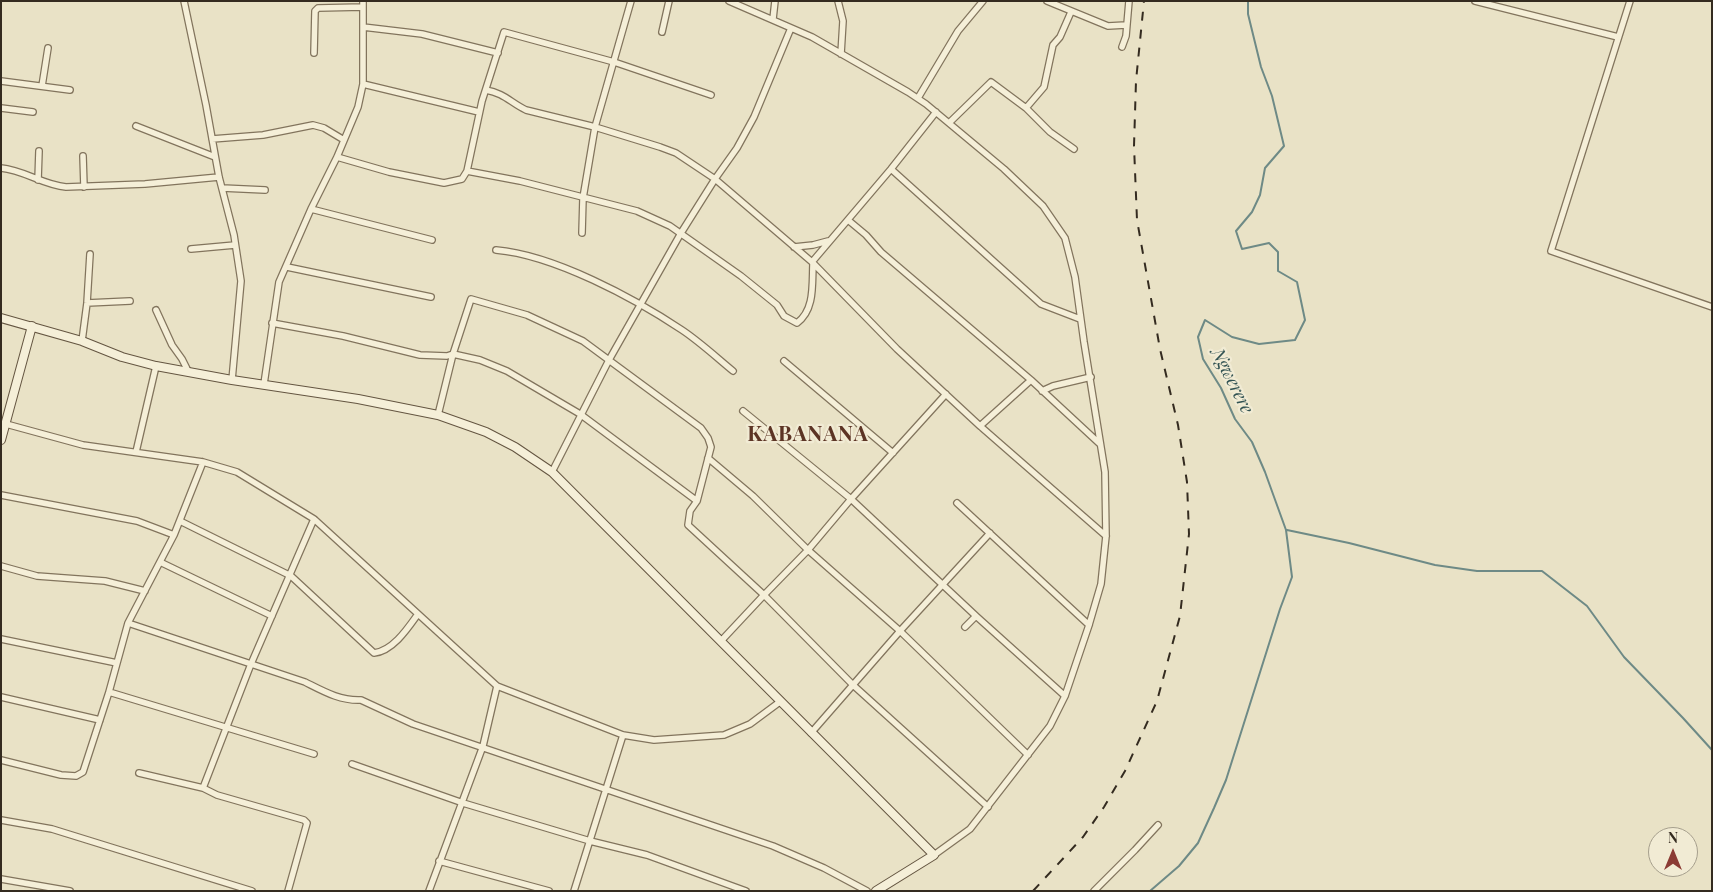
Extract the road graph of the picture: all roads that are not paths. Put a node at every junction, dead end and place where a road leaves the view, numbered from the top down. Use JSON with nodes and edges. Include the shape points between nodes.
{"nodes":[{"id":1,"x":184,"y":1,"type":"edge"},
{"id":2,"x":631,"y":1,"type":"edge"},
{"id":3,"x":670,"y":1,"type":"edge"},
{"id":4,"x":729,"y":1,"type":"edge"},
{"id":5,"x":774,"y":1,"type":"edge"},
{"id":6,"x":838,"y":1,"type":"edge"},
{"id":7,"x":983,"y":1,"type":"edge"},
{"id":8,"x":1047,"y":1,"type":"edge"},
{"id":9,"x":1129,"y":1,"type":"edge"},
{"id":10,"x":1475,"y":1,"type":"edge"},
{"id":11,"x":1630,"y":1,"type":"edge"},
{"id":12,"x":363,"y":4,"type":"edge"},
{"id":13,"x":1071,"y":12,"type":"junction"},
{"id":14,"x":773,"y":19,"type":"junction"},
{"id":15,"x":1126,"y":25,"type":"junction"},
{"id":16,"x":363,"y":27,"type":"junction"},
{"id":17,"x":791,"y":28,"type":"junction"},
{"id":18,"x":662,"y":32,"type":"dead end"},
{"id":19,"x":1618,"y":37,"type":"junction"},
{"id":20,"x":1122,"y":47,"type":"dead end"},
{"id":21,"x":48,"y":48,"type":"dead end"},
{"id":22,"x":314,"y":53,"type":"dead end"},
{"id":23,"x":498,"y":53,"type":"junction"},
{"id":24,"x":841,"y":54,"type":"junction"},
{"id":25,"x":614,"y":62,"type":"junction"},
{"id":26,"x":1,"y":81,"type":"edge"},
{"id":27,"x":363,"y":84,"type":"junction"},
{"id":28,"x":42,"y":86,"type":"junction"},
{"id":29,"x":70,"y":90,"type":"dead end"},
{"id":30,"x":486,"y":90,"type":"junction"},
{"id":31,"x":711,"y":95,"type":"dead end"},
{"id":32,"x":918,"y":98,"type":"junction"},
{"id":33,"x":1,"y":108,"type":"edge"},
{"id":34,"x":1026,"y":108,"type":"junction"},
{"id":35,"x":33,"y":112,"type":"dead end"},
{"id":36,"x":479,"y":112,"type":"junction"},
{"id":37,"x":936,"y":112,"type":"junction"},
{"id":38,"x":949,"y":123,"type":"junction"},
{"id":39,"x":136,"y":126,"type":"dead end"},
{"id":40,"x":595,"y":127,"type":"junction"},
{"id":41,"x":212,"y":139,"type":"junction"},
{"id":42,"x":344,"y":140,"type":"junction"},
{"id":43,"x":1074,"y":148,"type":"dead end"},
{"id":44,"x":39,"y":151,"type":"dead end"},
{"id":45,"x":84,"y":156,"type":"dead end"},
{"id":46,"x":215,"y":157,"type":"junction"},
{"id":47,"x":337,"y":157,"type":"junction"},
{"id":48,"x":1,"y":168,"type":"edge"},
{"id":49,"x":892,"y":169,"type":"junction"},
{"id":50,"x":467,"y":171,"type":"junction"},
{"id":51,"x":219,"y":177,"type":"junction"},
{"id":52,"x":715,"y":179,"type":"junction"},
{"id":53,"x":38,"y":180,"type":"junction"},
{"id":54,"x":84,"y":187,"type":"junction"},
{"id":55,"x":222,"y":188,"type":"junction"},
{"id":56,"x":265,"y":190,"type":"dead end"},
{"id":57,"x":583,"y":198,"type":"junction"},
{"id":58,"x":311,"y":209,"type":"junction"},
{"id":59,"x":848,"y":220,"type":"junction"},
{"id":60,"x":582,"y":233,"type":"dead end"},
{"id":61,"x":681,"y":233,"type":"junction"},
{"id":62,"x":432,"y":240,"type":"dead end"},
{"id":63,"x":828,"y":241,"type":"junction"},
{"id":64,"x":235,"y":245,"type":"junction"},
{"id":65,"x":794,"y":247,"type":"junction"},
{"id":66,"x":191,"y":249,"type":"dead end"},
{"id":67,"x":496,"y":250,"type":"dead end"},
{"id":68,"x":90,"y":254,"type":"dead end"},
{"id":69,"x":812,"y":263,"type":"junction"},
{"id":70,"x":287,"y":267,"type":"junction"},
{"id":71,"x":431,"y":297,"type":"dead end"},
{"id":72,"x":130,"y":301,"type":"dead end"},
{"id":73,"x":87,"y":303,"type":"junction"},
{"id":74,"x":640,"y":305,"type":"junction"},
{"id":75,"x":1712,"y":307,"type":"edge"},
{"id":76,"x":156,"y":310,"type":"dead end"},
{"id":77,"x":1,"y":318,"type":"edge"},
{"id":78,"x":1080,"y":319,"type":"junction"},
{"id":79,"x":272,"y":323,"type":"junction"},
{"id":80,"x":32,"y":326,"type":"junction"},
{"id":81,"x":82,"y":341,"type":"junction"},
{"id":82,"x":453,"y":354,"type":"junction"},
{"id":83,"x":609,"y":360,"type":"junction"},
{"id":84,"x":784,"y":361,"type":"dead end"},
{"id":85,"x":156,"y":366,"type":"junction"},
{"id":86,"x":733,"y":371,"type":"dead end"},
{"id":87,"x":188,"y":372,"type":"junction"},
{"id":88,"x":1091,"y":377,"type":"junction"},
{"id":89,"x":232,"y":380,"type":"junction"},
{"id":90,"x":1031,"y":380,"type":"junction"},
{"id":91,"x":264,"y":384,"type":"junction"},
{"id":92,"x":1042,"y":391,"type":"junction"},
{"id":93,"x":946,"y":394,"type":"junction"},
{"id":94,"x":743,"y":411,"type":"dead end"},
{"id":95,"x":580,"y":414,"type":"junction"},
{"id":96,"x":438,"y":415,"type":"junction"},
{"id":97,"x":6,"y":424,"type":"junction"},
{"id":98,"x":980,"y":426,"type":"junction"},
{"id":99,"x":1,"y":440,"type":"edge"},
{"id":100,"x":1100,"y":444,"type":"junction"},
{"id":101,"x":136,"y":452,"type":"junction"},
{"id":102,"x":894,"y":453,"type":"junction"},
{"id":103,"x":708,"y":458,"type":"junction"},
{"id":104,"x":203,"y":462,"type":"junction"},
{"id":105,"x":552,"y":472,"type":"junction"},
{"id":106,"x":1,"y":495,"type":"edge"},
{"id":107,"x":851,"y":499,"type":"junction"},
{"id":108,"x":698,"y":501,"type":"junction"},
{"id":109,"x":957,"y":503,"type":"dead end"},
{"id":110,"x":314,"y":519,"type":"junction"},
{"id":111,"x":180,"y":520,"type":"junction"},
{"id":112,"x":990,"y":533,"type":"junction"},
{"id":113,"x":174,"y":535,"type":"junction"},
{"id":114,"x":1106,"y":536,"type":"junction"},
{"id":115,"x":808,"y":550,"type":"junction"},
{"id":116,"x":160,"y":562,"type":"junction"},
{"id":117,"x":1,"y":566,"type":"edge"},
{"id":118,"x":291,"y":576,"type":"junction"},
{"id":119,"x":943,"y":585,"type":"junction"},
{"id":120,"x":145,"y":591,"type":"junction"},
{"id":121,"x":764,"y":594,"type":"junction"},
{"id":122,"x":418,"y":614,"type":"junction"},
{"id":123,"x":272,"y":616,"type":"junction"},
{"id":124,"x":976,"y":616,"type":"junction"},
{"id":125,"x":128,"y":623,"type":"junction"},
{"id":126,"x":1089,"y":625,"type":"junction"},
{"id":127,"x":965,"y":627,"type":"dead end"},
{"id":128,"x":900,"y":631,"type":"junction"},
{"id":129,"x":1,"y":640,"type":"edge"},
{"id":130,"x":721,"y":641,"type":"junction"},
{"id":131,"x":117,"y":663,"type":"junction"},
{"id":132,"x":251,"y":664,"type":"junction"},
{"id":133,"x":853,"y":685,"type":"junction"},
{"id":134,"x":497,"y":686,"type":"junction"},
{"id":135,"x":109,"y":692,"type":"junction"},
{"id":136,"x":1065,"y":696,"type":"junction"},
{"id":137,"x":1,"y":697,"type":"edge"},
{"id":138,"x":781,"y":701,"type":"junction"},
{"id":139,"x":100,"y":720,"type":"junction"},
{"id":140,"x":228,"y":727,"type":"junction"},
{"id":141,"x":811,"y":733,"type":"junction"},
{"id":142,"x":623,"y":735,"type":"junction"},
{"id":143,"x":482,"y":746,"type":"junction"},
{"id":144,"x":314,"y":754,"type":"dead end"},
{"id":145,"x":1028,"y":755,"type":"junction"},
{"id":146,"x":1,"y":760,"type":"edge"},
{"id":147,"x":352,"y":764,"type":"dead end"},
{"id":148,"x":139,"y":773,"type":"dead end"},
{"id":149,"x":203,"y":788,"type":"junction"},
{"id":150,"x":606,"y":789,"type":"junction"},
{"id":151,"x":463,"y":803,"type":"junction"},
{"id":152,"x":988,"y":807,"type":"junction"},
{"id":153,"x":1,"y":820,"type":"edge"},
{"id":154,"x":1158,"y":825,"type":"dead end"},
{"id":155,"x":590,"y":841,"type":"junction"},
{"id":156,"x":934,"y":855,"type":"junction"},
{"id":157,"x":439,"y":861,"type":"junction"},
{"id":158,"x":1,"y":879,"type":"edge"},
{"id":159,"x":70,"y":891,"type":"edge"},
{"id":160,"x":252,"y":891,"type":"edge"},
{"id":161,"x":288,"y":891,"type":"edge"},
{"id":162,"x":429,"y":891,"type":"edge"},
{"id":163,"x":549,"y":891,"type":"edge"},
{"id":164,"x":574,"y":891,"type":"edge"},
{"id":165,"x":746,"y":891,"type":"edge"},
{"id":166,"x":867,"y":891,"type":"edge"},
{"id":167,"x":876,"y":891,"type":"edge"},
{"id":168,"x":1094,"y":891,"type":"edge"}],
"edges":[{"from":1,"to":41,"type":"street"},
{"from":2,"to":25,"type":"street"},
{"from":3,"to":18,"type":"street"},
{"from":4,"to":14,"type":"street"},
{"from":5,"to":14,"type":"street"},
{"from":6,"to":24,"type":"street","via":[[843,21]]},
{"from":7,"to":32,"type":"street","via":[[958,31]]},
{"from":8,"to":13,"type":"street"},
{"from":9,"to":15,"type":"street"},
{"from":10,"to":19,"type":"street"},
{"from":11,"to":19,"type":"street"},
{"from":12,"to":16,"type":"street"},
{"from":12,"to":22,"type":"street","via":[[318,8],[315,11]]},
{"from":13,"to":15,"type":"street","via":[[1108,26]]},
{"from":13,"to":34,"type":"street","via":[[1054,45],[1044,87]]},
{"from":14,"to":17,"type":"street"},
{"from":15,"to":20,"type":"street"},
{"from":16,"to":23,"type":"street","via":[[422,34]]},
{"from":16,"to":27,"type":"street"},
{"from":17,"to":24,"type":"street"},
{"from":17,"to":52,"type":"street","via":[[754,117]]},
{"from":19,"to":75,"type":"street","via":[[1551,251]]},
{"from":21,"to":28,"type":"street"},
{"from":23,"to":25,"type":"street","via":[[504,32]]},
{"from":23,"to":30,"type":"street"},
{"from":24,"to":32,"type":"street"},
{"from":25,"to":31,"type":"street"},
{"from":25,"to":40,"type":"street"},
{"from":26,"to":28,"type":"street"},
{"from":27,"to":36,"type":"street"},
{"from":27,"to":42,"type":"street","via":[[358,107]]},
{"from":28,"to":29,"type":"street"},
{"from":30,"to":36,"type":"street"},
{"from":30,"to":40,"type":"street","via":[[501,94],[526,110]]},
{"from":32,"to":37,"type":"street"},
{"from":33,"to":35,"type":"street"},
{"from":34,"to":38,"type":"street","via":[[991,82]]},
{"from":34,"to":43,"type":"street","via":[[1050,132]]},
{"from":36,"to":50,"type":"street"},
{"from":37,"to":38,"type":"street"},
{"from":37,"to":49,"type":"street"},
{"from":38,"to":78,"type":"street","via":[[1033,195],[1056,224],[1065,238],[1076,277]]},
{"from":39,"to":46,"type":"street"},
{"from":40,"to":52,"type":"street","via":[[676,154]]},
{"from":40,"to":57,"type":"street"},
{"from":41,"to":42,"type":"street","via":[[263,135],[313,125]]},
{"from":41,"to":46,"type":"street"},
{"from":42,"to":47,"type":"street"},
{"from":44,"to":53,"type":"street"},
{"from":45,"to":54,"type":"street"},
{"from":46,"to":51,"type":"street"},
{"from":47,"to":50,"type":"street","via":[[444,183],[462,179]]},
{"from":47,"to":58,"type":"street"},
{"from":48,"to":53,"type":"street","via":[[16,170]]},
{"from":49,"to":59,"type":"street"},
{"from":49,"to":78,"type":"street","via":[[1041,304]]},
{"from":50,"to":57,"type":"street"},
{"from":51,"to":54,"type":"street"},
{"from":51,"to":55,"type":"street"},
{"from":52,"to":61,"type":"street"},
{"from":52,"to":65,"type":"street"},
{"from":53,"to":54,"type":"street","via":[[55,186]]},
{"from":55,"to":56,"type":"street"},
{"from":55,"to":64,"type":"street"},
{"from":57,"to":60,"type":"street"},
{"from":57,"to":61,"type":"street","via":[[637,211]]},
{"from":58,"to":62,"type":"street"},
{"from":58,"to":70,"type":"street"},
{"from":59,"to":63,"type":"street"},
{"from":59,"to":90,"type":"street"},
{"from":61,"to":69,"type":"street","via":[[741,276],[777,305],[784,316],[797,323],[809,309]]},
{"from":61,"to":74,"type":"street"},
{"from":63,"to":65,"type":"street"},
{"from":63,"to":69,"type":"street"},
{"from":64,"to":66,"type":"street"},
{"from":64,"to":89,"type":"street","via":[[241,281]]},
{"from":65,"to":69,"type":"street"},
{"from":67,"to":74,"type":"street","via":[[571,271]]},
{"from":68,"to":73,"type":"street"},
{"from":69,"to":93,"type":"street"},
{"from":70,"to":71,"type":"street"},
{"from":70,"to":79,"type":"street","via":[[279,282]]},
{"from":72,"to":73,"type":"street"},
{"from":73,"to":81,"type":"street"},
{"from":74,"to":83,"type":"street"},
{"from":74,"to":86,"type":"street","via":[[683,331]]},
{"from":76,"to":87,"type":"street"},
{"from":77,"to":80,"type":"street"},
{"from":78,"to":88,"type":"street"},
{"from":79,"to":82,"type":"street","via":[[420,355]]},
{"from":79,"to":91,"type":"street"},
{"from":80,"to":81,"type":"street"},
{"from":80,"to":97,"type":"street"},
{"from":81,"to":85,"type":"street"},
{"from":82,"to":83,"type":"street","via":[[471,299],[527,315],[584,341]]},
{"from":82,"to":95,"type":"street","via":[[480,360],[508,372]]},
{"from":82,"to":96,"type":"street"},
{"from":83,"to":95,"type":"street"},
{"from":83,"to":103,"type":"street","via":[[702,428],[711,447]]},
{"from":84,"to":102,"type":"street"},
{"from":85,"to":87,"type":"street"},
{"from":85,"to":101,"type":"street"},
{"from":87,"to":89,"type":"street"},
{"from":88,"to":92,"type":"street"},
{"from":88,"to":100,"type":"street"},
{"from":89,"to":91,"type":"street"},
{"from":90,"to":92,"type":"street"},
{"from":90,"to":98,"type":"street"},
{"from":91,"to":96,"type":"street"},
{"from":92,"to":100,"type":"street"},
{"from":93,"to":98,"type":"street"},
{"from":93,"to":102,"type":"street"},
{"from":94,"to":107,"type":"street"},
{"from":95,"to":105,"type":"street"},
{"from":95,"to":108,"type":"street"},
{"from":96,"to":105,"type":"street","via":[[486,432]]},
{"from":97,"to":99,"type":"street"},
{"from":97,"to":101,"type":"street","via":[[83,445]]},
{"from":98,"to":114,"type":"street"},
{"from":100,"to":114,"type":"street","via":[[1105,472]]},
{"from":101,"to":104,"type":"street"},
{"from":102,"to":107,"type":"street"},
{"from":103,"to":108,"type":"street"},
{"from":103,"to":115,"type":"street","via":[[753,496]]},
{"from":104,"to":110,"type":"street","via":[[237,472]]},
{"from":104,"to":111,"type":"street"},
{"from":105,"to":130,"type":"street"},
{"from":106,"to":113,"type":"street","via":[[137,521]]},
{"from":107,"to":115,"type":"street"},
{"from":107,"to":119,"type":"street"},
{"from":108,"to":121,"type":"street","via":[[690,511],[688,526]]},
{"from":109,"to":112,"type":"street"},
{"from":110,"to":118,"type":"street"},
{"from":110,"to":122,"type":"street"},
{"from":111,"to":113,"type":"street"},
{"from":111,"to":118,"type":"street"},
{"from":112,"to":119,"type":"street"},
{"from":112,"to":126,"type":"street"},
{"from":113,"to":116,"type":"street"},
{"from":114,"to":126,"type":"street","via":[[1100,584]]},
{"from":115,"to":121,"type":"street"},
{"from":115,"to":128,"type":"street"},
{"from":116,"to":120,"type":"street"},
{"from":116,"to":123,"type":"street"},
{"from":117,"to":120,"type":"street","via":[[37,576],[105,581]]},
{"from":118,"to":122,"type":"street","via":[[374,653],[387,649]]},
{"from":118,"to":123,"type":"street"},
{"from":119,"to":124,"type":"street"},
{"from":119,"to":128,"type":"street"},
{"from":120,"to":125,"type":"street"},
{"from":121,"to":130,"type":"street"},
{"from":121,"to":133,"type":"street"},
{"from":122,"to":134,"type":"street"},
{"from":123,"to":132,"type":"street"},
{"from":124,"to":127,"type":"street"},
{"from":124,"to":136,"type":"street"},
{"from":125,"to":131,"type":"street"},
{"from":125,"to":132,"type":"street"},
{"from":126,"to":136,"type":"street"},
{"from":128,"to":133,"type":"street"},
{"from":128,"to":145,"type":"street"},
{"from":129,"to":131,"type":"street"},
{"from":130,"to":138,"type":"street"},
{"from":131,"to":135,"type":"street"},
{"from":132,"to":140,"type":"street"},
{"from":132,"to":143,"type":"street","via":[[305,682],[333,696],[361,700],[413,724]]},
{"from":133,"to":141,"type":"street"},
{"from":133,"to":152,"type":"street"},
{"from":134,"to":142,"type":"street"},
{"from":134,"to":143,"type":"street"},
{"from":135,"to":139,"type":"street"},
{"from":135,"to":140,"type":"street"},
{"from":136,"to":145,"type":"street","via":[[1050,726]]},
{"from":137,"to":139,"type":"street"},
{"from":138,"to":141,"type":"street"},
{"from":138,"to":142,"type":"street","via":[[750,724],[724,735],[654,740]]},
{"from":139,"to":146,"type":"street","via":[[83,772],[76,776]]},
{"from":140,"to":144,"type":"street"},
{"from":140,"to":149,"type":"street"},
{"from":141,"to":156,"type":"street"},
{"from":142,"to":150,"type":"street"},
{"from":143,"to":150,"type":"street"},
{"from":143,"to":151,"type":"street"},
{"from":145,"to":152,"type":"street"},
{"from":147,"to":151,"type":"street"},
{"from":148,"to":149,"type":"street"},
{"from":149,"to":161,"type":"street","via":[[307,823]]},
{"from":150,"to":155,"type":"street"},
{"from":150,"to":166,"type":"street","via":[[773,846]]},
{"from":151,"to":155,"type":"street"},
{"from":151,"to":157,"type":"street"},
{"from":152,"to":156,"type":"street","via":[[970,829]]},
{"from":153,"to":160,"type":"street","via":[[52,829]]},
{"from":154,"to":168,"type":"street"},
{"from":155,"to":164,"type":"street"},
{"from":155,"to":165,"type":"street","via":[[648,855]]},
{"from":156,"to":167,"type":"street"},
{"from":157,"to":162,"type":"street"},
{"from":157,"to":163,"type":"street"},
{"from":158,"to":159,"type":"street"}]}
